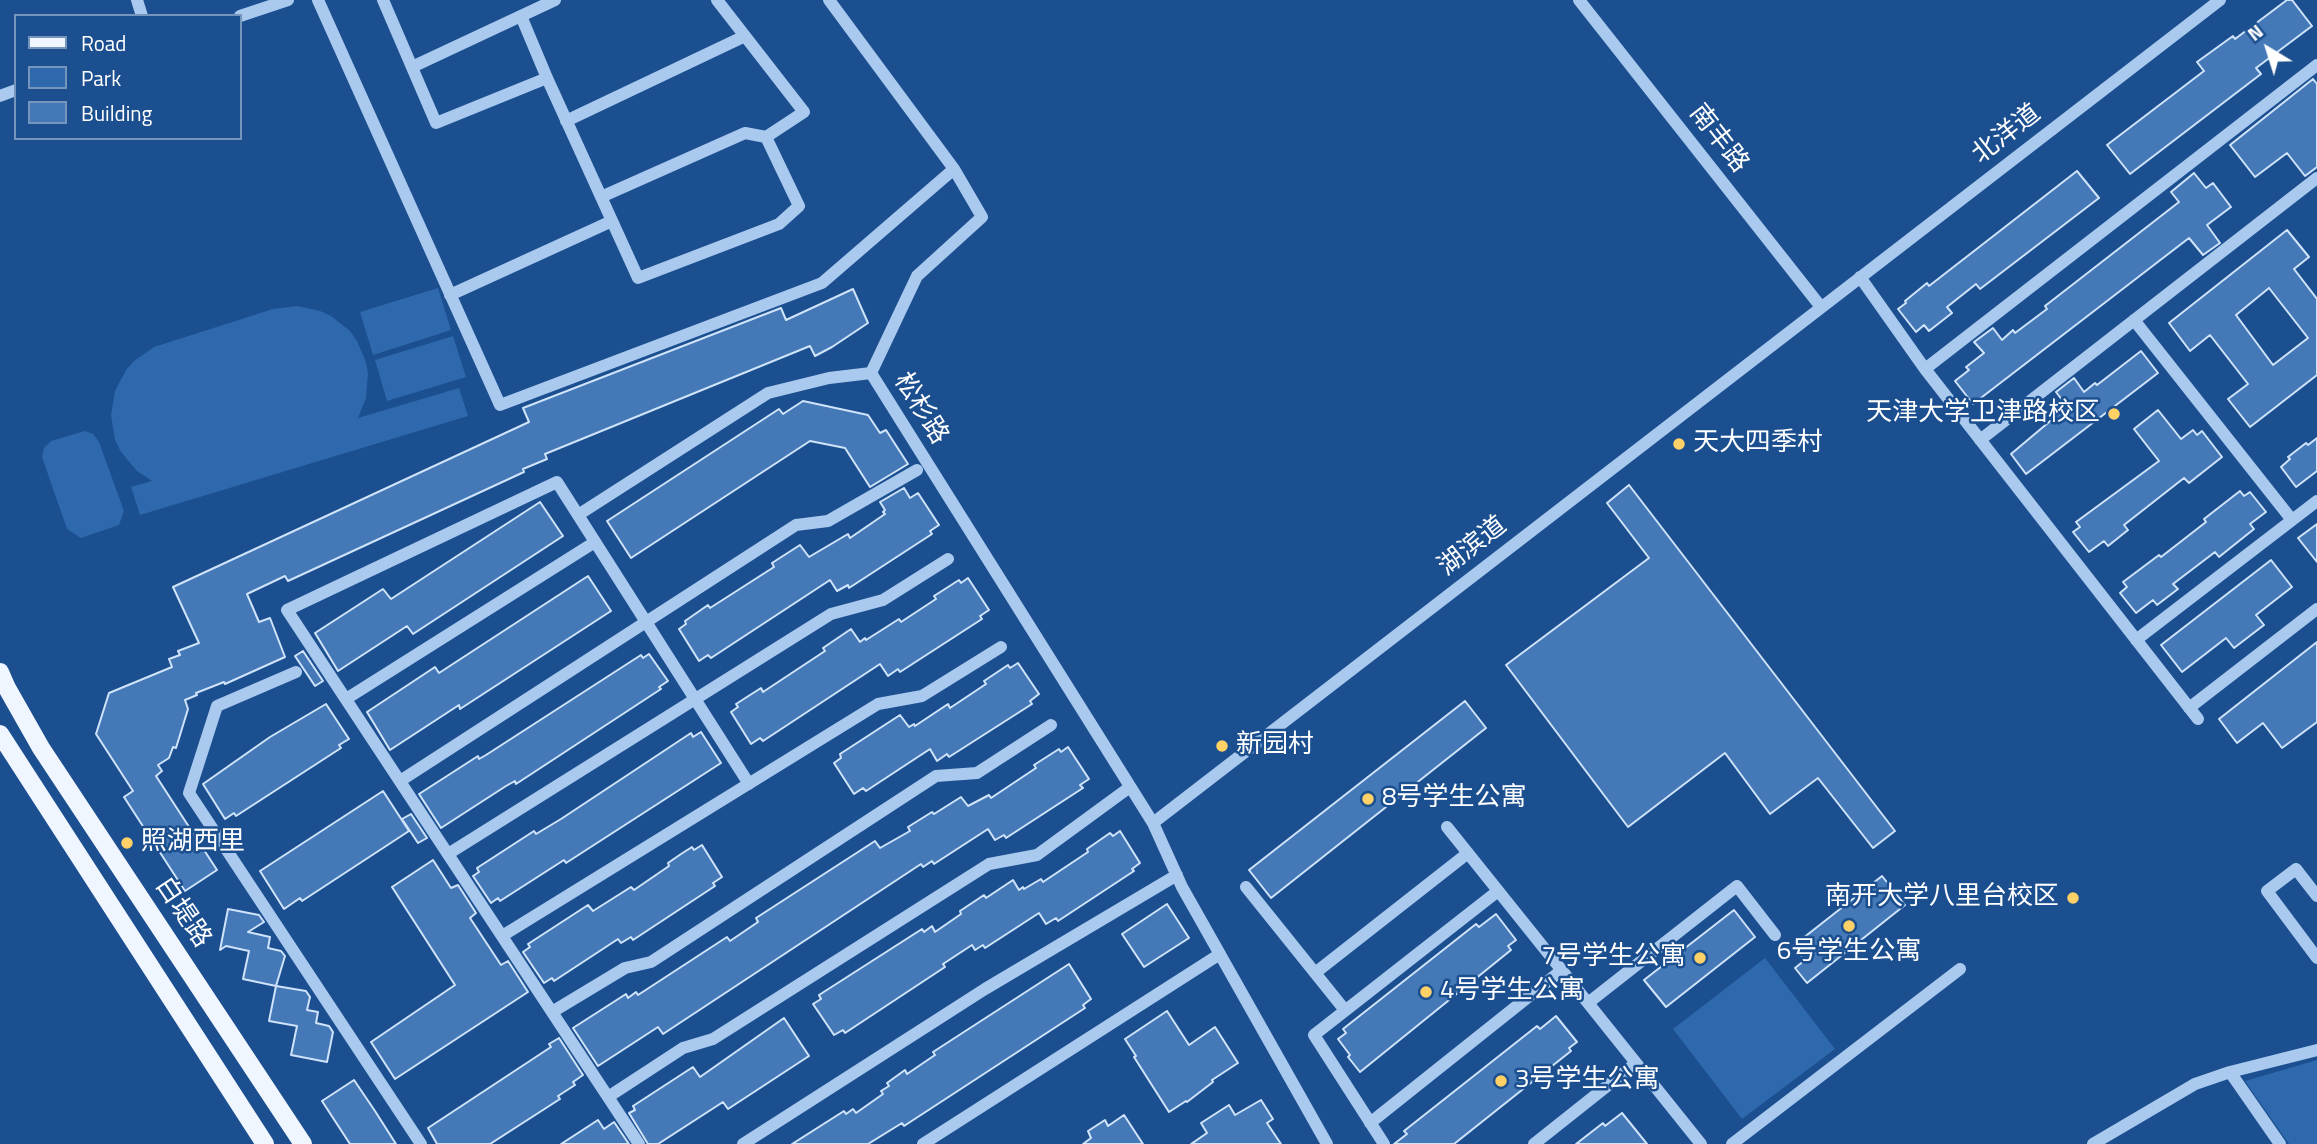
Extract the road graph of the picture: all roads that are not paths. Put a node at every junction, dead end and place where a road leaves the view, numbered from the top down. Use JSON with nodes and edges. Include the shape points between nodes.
{"nodes":[{"id":1,"x":288,"y":0,"type":"edge"},
{"id":2,"x":318,"y":0,"type":"edge"},
{"id":3,"x":383,"y":0,"type":"edge"},
{"id":4,"x":555,"y":0,"type":"edge"},
{"id":5,"x":717,"y":0,"type":"edge"},
{"id":6,"x":829,"y":0,"type":"edge"},
{"id":7,"x":1579,"y":0,"type":"edge"},
{"id":8,"x":2220,"y":0,"type":"edge"},
{"id":9,"x":242,"y":15,"type":"edge"},
{"id":10,"x":521,"y":16,"type":"junction"},
{"id":11,"x":746,"y":36,"type":"junction"},
{"id":12,"x":2317,"y":65,"type":"edge"},
{"id":13,"x":412,"y":67,"type":"junction"},
{"id":14,"x":547,"y":78,"type":"junction"},
{"id":15,"x":566,"y":121,"type":"junction"},
{"id":16,"x":766,"y":137,"type":"junction"},
{"id":17,"x":954,"y":169,"type":"junction"},
{"id":18,"x":2317,"y":178,"type":"edge"},
{"id":19,"x":601,"y":197,"type":"junction"},
{"id":20,"x":612,"y":221,"type":"junction"},
{"id":21,"x":1860,"y":277,"type":"junction"},
{"id":22,"x":450,"y":295,"type":"junction"},
{"id":23,"x":1821,"y":307,"type":"junction"},
{"id":24,"x":2134,"y":320,"type":"junction"},
{"id":25,"x":1925,"y":369,"type":"junction"},
{"id":26,"x":871,"y":373,"type":"junction"},
{"id":27,"x":1980,"y":440,"type":"junction"},
{"id":28,"x":917,"y":470,"type":"dead end"},
{"id":29,"x":2317,"y":501,"type":"edge"},
{"id":30,"x":578,"y":515,"type":"junction"},
{"id":31,"x":2292,"y":520,"type":"junction"},
{"id":32,"x":595,"y":542,"type":"junction"},
{"id":33,"x":948,"y":559,"type":"dead end"},
{"id":34,"x":2317,"y":609,"type":"edge"},
{"id":35,"x":646,"y":622,"type":"junction"},
{"id":36,"x":2136,"y":640,"type":"junction"},
{"id":37,"x":1001,"y":647,"type":"dead end"},
{"id":38,"x":296,"y":672,"type":"dead end"},
{"id":39,"x":2,"y":684,"type":"edge"},
{"id":40,"x":346,"y":699,"type":"junction"},
{"id":41,"x":695,"y":699,"type":"junction"},
{"id":42,"x":2189,"y":708,"type":"junction"},
{"id":43,"x":2198,"y":719,"type":"dead end"},
{"id":44,"x":1051,"y":725,"type":"dead end"},
{"id":45,"x":0,"y":734,"type":"edge"},
{"id":46,"x":400,"y":781,"type":"junction"},
{"id":47,"x":749,"y":784,"type":"junction"},
{"id":48,"x":1130,"y":787,"type":"junction"},
{"id":49,"x":1153,"y":822,"type":"junction"},
{"id":50,"x":1447,"y":827,"type":"dead end"},
{"id":51,"x":1468,"y":853,"type":"junction"},
{"id":52,"x":448,"y":854,"type":"junction"},
{"id":53,"x":1177,"y":876,"type":"junction"},
{"id":54,"x":1246,"y":887,"type":"dead end"},
{"id":55,"x":1498,"y":891,"type":"junction"},
{"id":56,"x":2317,"y":896,"type":"edge"},
{"id":57,"x":1775,"y":935,"type":"dead end"},
{"id":58,"x":502,"y":936,"type":"junction"},
{"id":59,"x":1220,"y":954,"type":"junction"},
{"id":60,"x":2317,"y":958,"type":"edge"},
{"id":61,"x":1960,"y":969,"type":"dead end"},
{"id":62,"x":1562,"y":970,"type":"junction"},
{"id":63,"x":1315,"y":974,"type":"junction"},
{"id":64,"x":1588,"y":1003,"type":"junction"},
{"id":65,"x":1344,"y":1009,"type":"junction"},
{"id":66,"x":552,"y":1012,"type":"junction"},
{"id":67,"x":2317,"y":1050,"type":"edge"},
{"id":68,"x":1636,"y":1063,"type":"junction"},
{"id":69,"x":2230,"y":1072,"type":"junction"},
{"id":70,"x":608,"y":1097,"type":"junction"},
{"id":71,"x":1370,"y":1123,"type":"junction"},
{"id":72,"x":265,"y":1144,"type":"edge"},
{"id":73,"x":303,"y":1144,"type":"edge"},
{"id":74,"x":421,"y":1144,"type":"edge"},
{"id":75,"x":639,"y":1144,"type":"edge"},
{"id":76,"x":743,"y":1144,"type":"edge"},
{"id":77,"x":923,"y":1144,"type":"edge"},
{"id":78,"x":1327,"y":1144,"type":"edge"},
{"id":79,"x":1384,"y":1144,"type":"edge"},
{"id":80,"x":1534,"y":1144,"type":"edge"},
{"id":81,"x":1701,"y":1144,"type":"edge"},
{"id":82,"x":1732,"y":1144,"type":"edge"},
{"id":83,"x":2093,"y":1144,"type":"edge"},
{"id":84,"x":2280,"y":1144,"type":"edge"}],
"edges":[{"from":1,"to":9,"type":"street"},
{"from":2,"to":22,"type":"street"},
{"from":3,"to":13,"type":"street"},
{"from":4,"to":10,"type":"street"},
{"from":5,"to":11,"type":"street"},
{"from":6,"to":17,"type":"street","name":"松杉路"},
{"from":7,"to":23,"type":"street","name":"南丰路"},
{"from":8,"to":21,"type":"street","name":"北洋道"},
{"from":10,"to":13,"type":"street"},
{"from":10,"to":14,"type":"street"},
{"from":11,"to":15,"type":"street"},
{"from":11,"to":16,"type":"street","via":[[804,111]]},
{"from":12,"to":25,"type":"street"},
{"from":13,"to":14,"type":"street","via":[[436,123]]},
{"from":14,"to":15,"type":"street"},
{"from":15,"to":19,"type":"street"},
{"from":16,"to":19,"type":"street","via":[[745,133]]},
{"from":16,"to":20,"type":"street","via":[[799,206],[779,224],[638,278]]},
{"from":17,"to":22,"type":"street","via":[[822,283],[500,405]]},
{"from":17,"to":26,"type":"street","name":"松杉路","via":[[982,217],[918,276]]},
{"from":18,"to":24,"type":"street"},
{"from":19,"to":20,"type":"street"},
{"from":20,"to":22,"type":"street"},
{"from":21,"to":23,"type":"street","name":"北洋道"},
{"from":21,"to":25,"type":"street"},
{"from":23,"to":49,"type":"street","name":"湖滨道"},
{"from":24,"to":27,"type":"street"},
{"from":24,"to":31,"type":"street"},
{"from":25,"to":27,"type":"street"},
{"from":26,"to":30,"type":"street","via":[[768,393]]},
{"from":26,"to":48,"type":"street","name":"松杉路"},
{"from":27,"to":36,"type":"street"},
{"from":28,"to":35,"type":"street","via":[[828,521],[796,525]]},
{"from":29,"to":31,"type":"street"},
{"from":30,"to":32,"type":"street"},
{"from":30,"to":40,"type":"street","via":[[557,482],[287,610]]},
{"from":31,"to":36,"type":"street"},
{"from":32,"to":35,"type":"street"},
{"from":32,"to":40,"type":"street"},
{"from":33,"to":41,"type":"street","via":[[883,600],[831,614]]},
{"from":34,"to":42,"type":"street"},
{"from":35,"to":41,"type":"street"},
{"from":35,"to":46,"type":"street"},
{"from":36,"to":42,"type":"street"},
{"from":37,"to":47,"type":"street","via":[[922,696],[878,704]]},
{"from":38,"to":74,"type":"street","via":[[217,706],[189,793]]},
{"from":39,"to":73,"type":"main road","name":"白堤路"},
{"from":40,"to":46,"type":"street"},
{"from":41,"to":47,"type":"street"},
{"from":41,"to":52,"type":"street"},
{"from":42,"to":43,"type":"street"},
{"from":44,"to":66,"type":"street","via":[[977,774],[936,776],[651,962],[625,968]]},
{"from":45,"to":72,"type":"main road","name":"白堤路"},
{"from":46,"to":52,"type":"street"},
{"from":47,"to":58,"type":"street"},
{"from":48,"to":49,"type":"street","name":"松杉路"},
{"from":48,"to":70,"type":"street","via":[[1037,855],[989,863],[713,1040],[683,1048]]},
{"from":49,"to":53,"type":"street","name":"松杉路"},
{"from":50,"to":51,"type":"street"},
{"from":51,"to":55,"type":"street"},
{"from":51,"to":63,"type":"street"},
{"from":52,"to":58,"type":"street"},
{"from":53,"to":59,"type":"street","name":"松杉路"},
{"from":53,"to":76,"type":"street","via":[[985,989]]},
{"from":54,"to":63,"type":"street"},
{"from":55,"to":62,"type":"street"},
{"from":55,"to":65,"type":"street"},
{"from":56,"to":60,"type":"street","via":[[2296,869],[2267,891]]},
{"from":57,"to":64,"type":"street","via":[[1737,886]]},
{"from":58,"to":66,"type":"street"},
{"from":59,"to":77,"type":"street"},
{"from":59,"to":78,"type":"street","name":"松杉路"},
{"from":61,"to":82,"type":"street"},
{"from":62,"to":64,"type":"street"},
{"from":62,"to":71,"type":"street"},
{"from":63,"to":65,"type":"street"},
{"from":64,"to":68,"type":"street"},
{"from":65,"to":71,"type":"street","via":[[1314,1035]]},
{"from":66,"to":70,"type":"street"},
{"from":67,"to":69,"type":"street"},
{"from":68,"to":80,"type":"street"},
{"from":68,"to":81,"type":"street"},
{"from":69,"to":83,"type":"street","via":[[2195,1084]]},
{"from":69,"to":84,"type":"street"},
{"from":70,"to":75,"type":"street"},
{"from":71,"to":79,"type":"street"}]}
